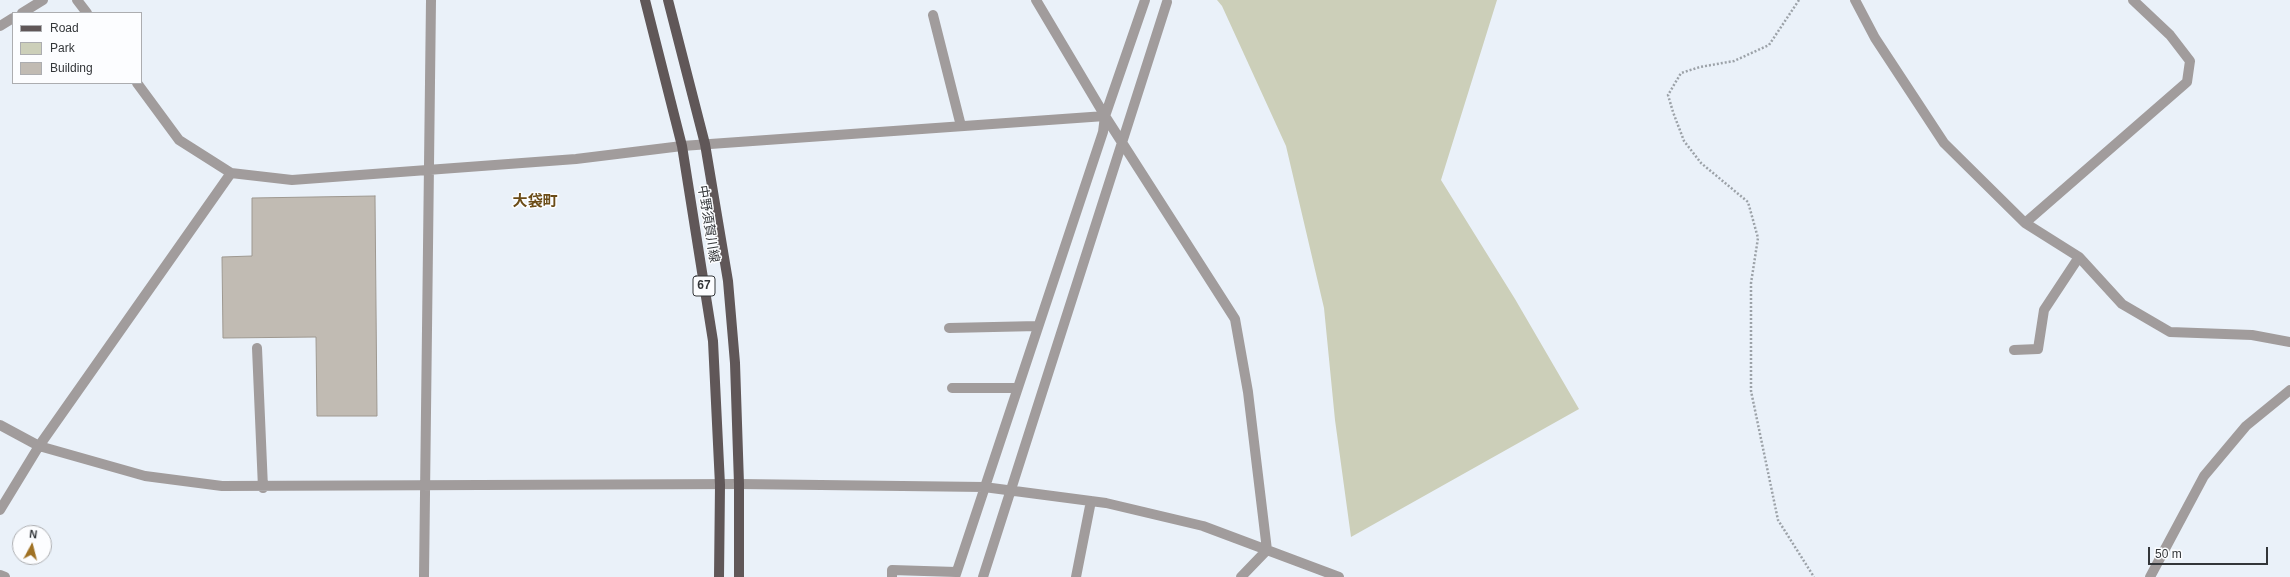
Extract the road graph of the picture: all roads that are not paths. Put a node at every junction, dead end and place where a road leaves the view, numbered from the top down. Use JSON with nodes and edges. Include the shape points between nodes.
{"nodes":[{"id":1,"x":43,"y":0,"type":"edge"},
{"id":2,"x":77,"y":0,"type":"edge"},
{"id":3,"x":431,"y":0,"type":"edge"},
{"id":4,"x":645,"y":0,"type":"edge"},
{"id":5,"x":668,"y":0,"type":"edge"},
{"id":6,"x":1036,"y":0,"type":"edge"},
{"id":7,"x":1145,"y":0,"type":"edge"},
{"id":8,"x":1854,"y":0,"type":"edge"},
{"id":9,"x":2133,"y":0,"type":"edge"},
{"id":10,"x":1167,"y":2,"type":"dead end"},
{"id":11,"x":24,"y":12,"type":"edge"},
{"id":12,"x":86,"y":12,"type":"edge"},
{"id":13,"x":933,"y":15,"type":"dead end"},
{"id":14,"x":12,"y":19,"type":"edge"},
{"id":15,"x":0,"y":26,"type":"edge"},
{"id":16,"x":138,"y":84,"type":"edge"},
{"id":17,"x":1105,"y":116,"type":"junction"},
{"id":18,"x":961,"y":126,"type":"junction"},
{"id":19,"x":705,"y":144,"type":"junction"},
{"id":20,"x":1123,"y":144,"type":"junction"},
{"id":21,"x":682,"y":146,"type":"junction"},
{"id":22,"x":428,"y":171,"type":"junction"},
{"id":23,"x":231,"y":173,"type":"junction"},
{"id":24,"x":2025,"y":223,"type":"junction"},
{"id":25,"x":2079,"y":257,"type":"junction"},
{"id":26,"x":1038,"y":326,"type":"junction"},
{"id":27,"x":949,"y":328,"type":"dead end"},
{"id":28,"x":2290,"y":342,"type":"edge"},
{"id":29,"x":257,"y":348,"type":"dead end"},
{"id":30,"x":2014,"y":350,"type":"dead end"},
{"id":31,"x":952,"y":388,"type":"dead end"},
{"id":32,"x":1017,"y":388,"type":"junction"},
{"id":33,"x":2290,"y":390,"type":"edge"},
{"id":34,"x":0,"y":425,"type":"edge"},
{"id":35,"x":39,"y":446,"type":"junction"},
{"id":36,"x":739,"y":484,"type":"junction"},
{"id":37,"x":424,"y":485,"type":"junction"},
{"id":38,"x":720,"y":485,"type":"junction"},
{"id":39,"x":984,"y":487,"type":"junction"},
{"id":40,"x":263,"y":488,"type":"junction"},
{"id":41,"x":1010,"y":490,"type":"junction"},
{"id":42,"x":1090,"y":501,"type":"junction"},
{"id":43,"x":0,"y":510,"type":"edge"},
{"id":44,"x":1267,"y":550,"type":"junction"},
{"id":45,"x":956,"y":574,"type":"edge"},
{"id":46,"x":0,"y":575,"type":"edge"},
{"id":47,"x":5,"y":577,"type":"edge"},
{"id":48,"x":424,"y":577,"type":"edge"},
{"id":49,"x":719,"y":577,"type":"edge"},
{"id":50,"x":739,"y":577,"type":"edge"},
{"id":51,"x":892,"y":577,"type":"edge"},
{"id":52,"x":983,"y":577,"type":"edge"},
{"id":53,"x":1076,"y":577,"type":"edge"},
{"id":54,"x":1241,"y":577,"type":"edge"},
{"id":55,"x":1339,"y":577,"type":"edge"},
{"id":56,"x":2150,"y":577,"type":"edge"}],
"edges":[{"from":1,"to":11,"type":"street"},
{"from":2,"to":12,"type":"street"},
{"from":3,"to":22,"type":"street"},
{"from":4,"to":21,"type":"main road","name":"中野須賀川線","number":"67"},
{"from":5,"to":19,"type":"main road","name":"中野須賀川線","number":"67"},
{"from":6,"to":17,"type":"street"},
{"from":7,"to":17,"type":"street"},
{"from":8,"to":24,"type":"street","via":[[1944,143]]},
{"from":9,"to":24,"type":"street","via":[[2170,35],[2190,62],[2187,82]]},
{"from":10,"to":20,"type":"street"},
{"from":13,"to":18,"type":"street"},
{"from":14,"to":15,"type":"street"},
{"from":16,"to":23,"type":"street","via":[[179,140]]},
{"from":17,"to":18,"type":"street"},
{"from":17,"to":20,"type":"street"},
{"from":17,"to":26,"type":"street","via":[[1103,132]]},
{"from":18,"to":19,"type":"street"},
{"from":19,"to":21,"type":"street"},
{"from":19,"to":36,"type":"main road","name":"中野須賀川線","number":"67","via":[[728,281],[735,363]]},
{"from":20,"to":41,"type":"street"},
{"from":20,"to":44,"type":"street","via":[[1235,318],[1248,392]]},
{"from":21,"to":22,"type":"street","via":[[576,159]]},
{"from":21,"to":38,"type":"main road","name":"中野須賀川線","number":"67","via":[[713,342]]},
{"from":22,"to":23,"type":"street","via":[[292,180]]},
{"from":22,"to":37,"type":"street","via":[[430,256]]},
{"from":23,"to":35,"type":"street"},
{"from":24,"to":25,"type":"street"},
{"from":25,"to":28,"type":"street","via":[[2122,304],[2170,332],[2252,335]]},
{"from":25,"to":30,"type":"street","via":[[2044,310],[2038,349]]},
{"from":26,"to":27,"type":"street"},
{"from":26,"to":32,"type":"street"},
{"from":29,"to":40,"type":"street"},
{"from":31,"to":32,"type":"street"},
{"from":32,"to":39,"type":"street"},
{"from":33,"to":56,"type":"street","via":[[2246,426],[2204,476]]},
{"from":34,"to":35,"type":"street"},
{"from":35,"to":40,"type":"street","via":[[145,476],[222,486]]},
{"from":35,"to":43,"type":"street"},
{"from":36,"to":38,"type":"street"},
{"from":36,"to":39,"type":"street"},
{"from":36,"to":50,"type":"main road","name":"中野須賀川線","number":"67"},
{"from":37,"to":38,"type":"street"},
{"from":37,"to":40,"type":"street"},
{"from":37,"to":48,"type":"street"},
{"from":38,"to":49,"type":"main road","name":"中野須賀川線","number":"67"},
{"from":39,"to":41,"type":"street"},
{"from":39,"to":45,"type":"street"},
{"from":41,"to":42,"type":"street"},
{"from":41,"to":52,"type":"street"},
{"from":42,"to":44,"type":"street","via":[[1203,526]]},
{"from":42,"to":53,"type":"street"},
{"from":44,"to":54,"type":"street"},
{"from":44,"to":55,"type":"street"},
{"from":45,"to":51,"type":"street","via":[[892,570]]},
{"from":46,"to":47,"type":"street"}]}
